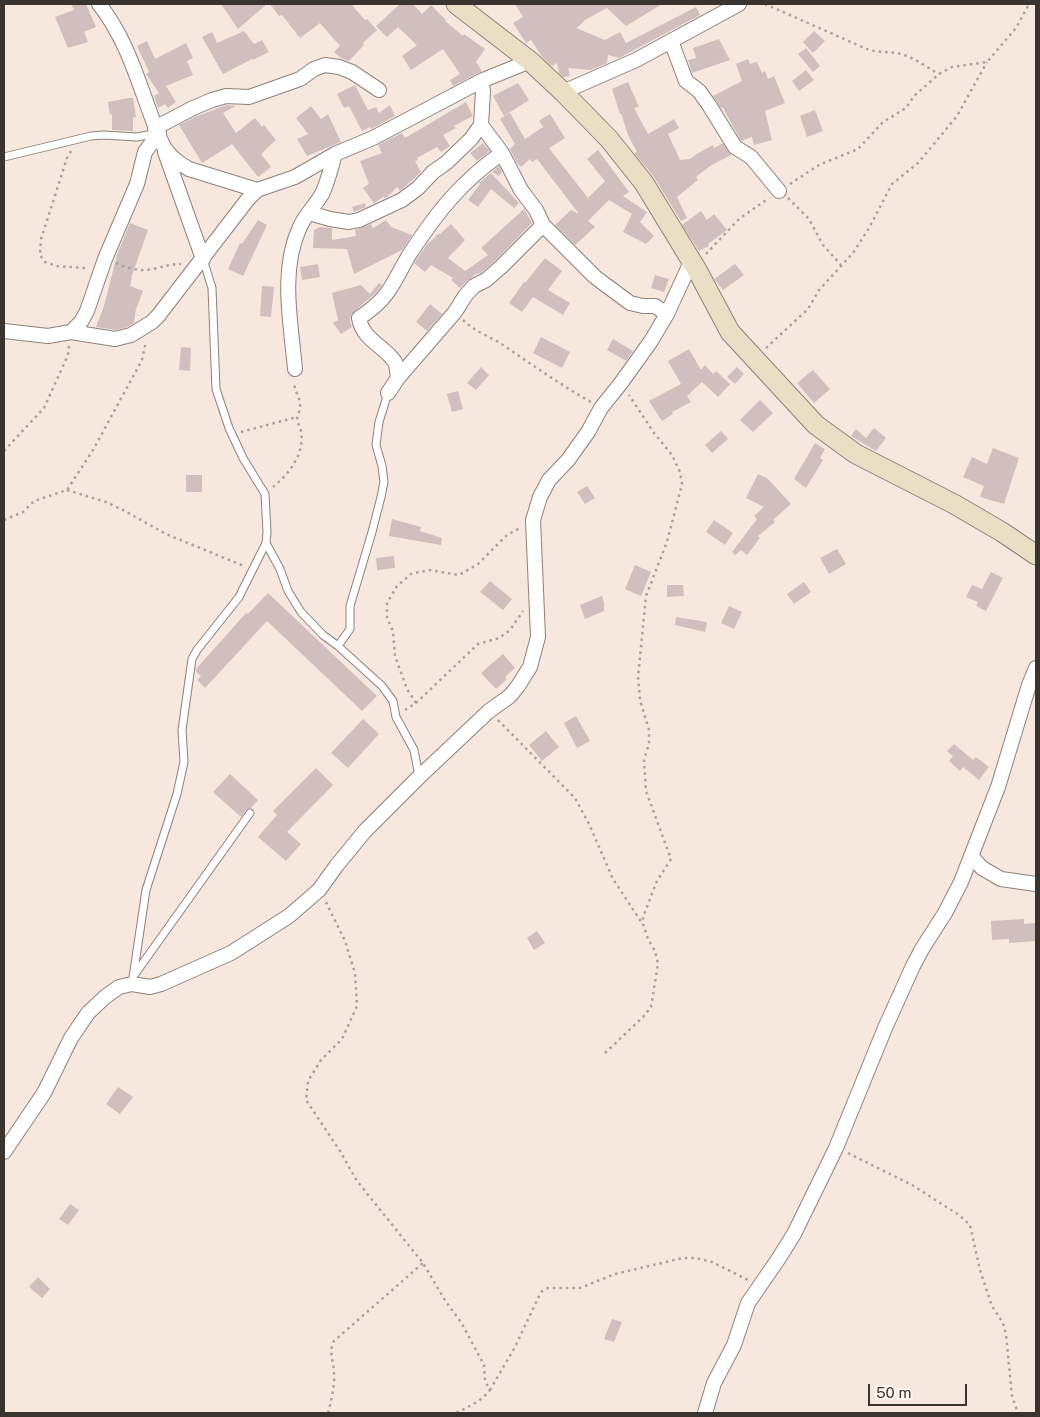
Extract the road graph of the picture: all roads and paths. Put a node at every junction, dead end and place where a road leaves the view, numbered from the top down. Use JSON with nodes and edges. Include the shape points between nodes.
{"nodes":[{"id":1,"x":99,"y":4,"type":"edge"},
{"id":2,"x":456,"y":4,"type":"edge"},
{"id":3,"x":739,"y":4,"type":"edge"},
{"id":4,"x":765,"y":4,"type":"edge"},
{"id":5,"x":1029,"y":4,"type":"edge"},
{"id":6,"x":719,"y":9,"type":"edge"},
{"id":7,"x":671,"y":42,"type":"junction"},
{"id":8,"x":530,"y":61,"type":"junction"},
{"id":9,"x":987,"y":62,"type":"junction"},
{"id":10,"x":938,"y":74,"type":"junction"},
{"id":11,"x":481,"y":81,"type":"junction"},
{"id":12,"x":379,"y":90,"type":"dead end"},
{"id":13,"x":563,"y":92,"type":"junction"},
{"id":14,"x":482,"y":125,"type":"junction"},
{"id":15,"x":159,"y":135,"type":"junction"},
{"id":16,"x":78,"y":140,"type":"junction"},
{"id":17,"x":502,"y":153,"type":"junction"},
{"id":18,"x":335,"y":154,"type":"junction"},
{"id":19,"x":4,"y":156,"type":"edge"},
{"id":20,"x":257,"y":190,"type":"junction"},
{"id":21,"x":779,"y":191,"type":"junction"},
{"id":22,"x":309,"y":214,"type":"junction"},
{"id":23,"x":543,"y":226,"type":"junction"},
{"id":24,"x":105,"y":259,"type":"junction"},
{"id":25,"x":200,"y":262,"type":"junction"},
{"id":26,"x":841,"y":265,"type":"junction"},
{"id":27,"x":694,"y":266,"type":"junction"},
{"id":28,"x":456,"y":312,"type":"junction"},
{"id":29,"x":667,"y":314,"type":"junction"},
{"id":30,"x":152,"y":322,"type":"junction"},
{"id":31,"x":4,"y":331,"type":"edge"},
{"id":32,"x":71,"y":332,"type":"junction"},
{"id":33,"x":753,"y":358,"type":"junction"},
{"id":34,"x":295,"y":368,"type":"joint"},
{"id":35,"x":398,"y":378,"type":"junction"},
{"id":36,"x":621,"y":383,"type":"junction"},
{"id":37,"x":388,"y":393,"type":"joint"},
{"id":38,"x":600,"y":408,"type":"junction"},
{"id":39,"x":297,"y":417,"type":"junction"},
{"id":40,"x":232,"y":435,"type":"junction"},
{"id":41,"x":4,"y":451,"type":"edge"},
{"id":42,"x":66,"y":490,"type":"junction"},
{"id":43,"x":265,"y":494,"type":"junction"},
{"id":44,"x":4,"y":520,"type":"edge"},
{"id":45,"x":533,"y":520,"type":"junction"},
{"id":46,"x":266,"y":543,"type":"junction"},
{"id":47,"x":1036,"y":555,"type":"edge"},
{"id":48,"x":252,"y":570,"type":"junction"},
{"id":49,"x":524,"y":608,"type":"dead end"},
{"id":50,"x":338,"y":646,"type":"junction"},
{"id":51,"x":1036,"y":668,"type":"edge"},
{"id":52,"x":416,"y":703,"type":"junction"},
{"id":53,"x":490,"y":710,"type":"junction"},
{"id":54,"x":396,"y":716,"type":"junction"},
{"id":55,"x":419,"y":777,"type":"junction"},
{"id":56,"x":250,"y":812,"type":"dead end"},
{"id":57,"x":971,"y":856,"type":"junction"},
{"id":58,"x":1036,"y":884,"type":"edge"},
{"id":59,"x":319,"y":890,"type":"junction"},
{"id":60,"x":643,"y":924,"type":"junction"},
{"id":61,"x":133,"y":980,"type":"junction"},
{"id":62,"x":605,"y":1053,"type":"dead end"},
{"id":63,"x":836,"y":1148,"type":"junction"},
{"id":64,"x":4,"y":1152,"type":"edge"},
{"id":65,"x":423,"y":1263,"type":"junction"},
{"id":66,"x":759,"y":1286,"type":"junction"},
{"id":67,"x":490,"y":1390,"type":"junction"},
{"id":68,"x":328,"y":1413,"type":"edge"},
{"id":69,"x":456,"y":1413,"type":"edge"},
{"id":70,"x":705,"y":1413,"type":"edge"},
{"id":71,"x":1018,"y":1413,"type":"edge"}],
"edges":[{"from":1,"to":15,"type":"street","via":[[122,41]]},
{"from":2,"to":8,"type":"street"},
{"from":3,"to":6,"type":"street"},
{"from":4,"to":10,"type":"path","via":[[868,50],[910,57]]},
{"from":5,"to":9,"type":"path","via":[[1016,28]]},
{"from":6,"to":7,"type":"street"},
{"from":7,"to":13,"type":"street"},
{"from":7,"to":21,"type":"street","via":[[686,81],[709,105],[735,147],[751,157]]},
{"from":8,"to":11,"type":"street"},
{"from":8,"to":13,"type":"street"},
{"from":9,"to":10,"type":"path","via":[[952,67]]},
{"from":9,"to":26,"type":"path","via":[[957,116],[918,163],[892,184],[853,253]]},
{"from":10,"to":21,"type":"path","via":[[906,108],[883,122],[858,149],[819,166]]},
{"from":11,"to":14,"type":"street"},
{"from":11,"to":18,"type":"street","via":[[373,138]]},
{"from":12,"to":15,"type":"street","via":[[352,72],[325,65],[294,81],[249,97],[226,96],[193,108]]},
{"from":13,"to":27,"type":"street","via":[[609,139],[644,183]]},
{"from":14,"to":17,"type":"street"},
{"from":14,"to":22,"type":"street","via":[[452,157],[402,200],[349,222]]},
{"from":15,"to":16,"type":"lane","via":[[103,135]]},
{"from":15,"to":20,"type":"street","via":[[179,163],[189,169]]},
{"from":15,"to":24,"type":"street","via":[[145,152],[137,184]]},
{"from":15,"to":25,"type":"street"},
{"from":16,"to":19,"type":"lane"},
{"from":16,"to":24,"type":"path","via":[[66,158],[41,239],[40,255],[45,262],[57,266],[84,268]]},
{"from":17,"to":23,"type":"street"},
{"from":17,"to":35,"type":"street","via":[[446,202],[387,292],[359,318],[367,335],[394,362]]},
{"from":18,"to":20,"type":"street","via":[[295,177]]},
{"from":18,"to":22,"type":"street","via":[[322,194]]},
{"from":20,"to":25,"type":"street"},
{"from":21,"to":26,"type":"path","via":[[809,219],[823,245]]},
{"from":21,"to":27,"type":"path","via":[[739,219]]},
{"from":22,"to":34,"type":"street","via":[[298,231],[288,277]]},
{"from":23,"to":28,"type":"street","via":[[501,267],[474,286]]},
{"from":23,"to":29,"type":"street","via":[[596,277],[630,303],[655,306]]},
{"from":24,"to":25,"type":"path","via":[[140,270]]},
{"from":24,"to":32,"type":"street","via":[[87,311]]},
{"from":25,"to":30,"type":"street"},
{"from":25,"to":40,"type":"lane","via":[[212,288],[216,390]]},
{"from":26,"to":33,"type":"path","via":[[819,290],[808,309]]},
{"from":27,"to":29,"type":"street"},
{"from":27,"to":33,"type":"street","via":[[730,332]]},
{"from":28,"to":35,"type":"street"},
{"from":28,"to":38,"type":"path","via":[[472,328]]},
{"from":29,"to":36,"type":"street"},
{"from":30,"to":32,"type":"street","via":[[131,335],[115,339]]},
{"from":30,"to":42,"type":"path","via":[[142,360]]},
{"from":31,"to":32,"type":"street","via":[[48,336]]},
{"from":32,"to":41,"type":"path","via":[[68,355],[44,408]]},
{"from":33,"to":47,"type":"street","via":[[832,439],[954,504]]},
{"from":34,"to":39,"type":"path","via":[[294,388],[300,405]]},
{"from":35,"to":37,"type":"street"},
{"from":36,"to":38,"type":"street"},
{"from":36,"to":60,"type":"path","via":[[672,455],[682,484],[667,542],[646,596],[639,663],[640,700],[649,730],[644,760],[646,791],[672,859],[657,880]]},
{"from":37,"to":50,"type":"lane","via":[[376,445],[384,482],[350,606],[350,629]]},
{"from":38,"to":45,"type":"street","via":[[588,432],[549,480]]},
{"from":39,"to":40,"type":"path"},
{"from":39,"to":43,"type":"path","via":[[301,439],[297,460]]},
{"from":40,"to":43,"type":"lane"},
{"from":42,"to":44,"type":"path","via":[[34,501],[23,512]]},
{"from":42,"to":48,"type":"path","via":[[106,502],[166,534]]},
{"from":43,"to":46,"type":"lane"},
{"from":45,"to":52,"type":"path","via":[[508,535],[478,564],[459,574],[430,570],[411,574],[397,586],[387,602],[387,618],[393,631],[395,656],[407,690]]},
{"from":45,"to":53,"type":"street","via":[[538,637],[530,667],[518,686]]},
{"from":46,"to":48,"type":"lane"},
{"from":46,"to":50,"type":"lane","via":[[301,612],[322,635]]},
{"from":48,"to":61,"type":"lane","via":[[239,597],[192,658],[182,730],[184,762],[146,890]]},
{"from":49,"to":52,"type":"path","via":[[510,630],[499,638],[478,644]]},
{"from":50,"to":54,"type":"lane","via":[[382,686],[393,701]]},
{"from":51,"to":57,"type":"street","via":[[998,787]]},
{"from":52,"to":54,"type":"path"},
{"from":53,"to":55,"type":"street"},
{"from":53,"to":60,"type":"path","via":[[575,798],[590,824],[613,879]]},
{"from":54,"to":55,"type":"lane","via":[[414,750]]},
{"from":55,"to":59,"type":"street","via":[[365,831]]},
{"from":56,"to":61,"type":"lane"},
{"from":57,"to":58,"type":"street","via":[[982,868],[1001,879]]},
{"from":57,"to":63,"type":"street","via":[[885,1028]]},
{"from":59,"to":61,"type":"street","via":[[289,916],[231,953],[161,984],[150,987]]},
{"from":59,"to":65,"type":"path","via":[[345,941],[355,973],[357,1006],[342,1039],[321,1060],[308,1081],[306,1100],[357,1181]]},
{"from":60,"to":62,"type":"path","via":[[658,964],[650,1007]]},
{"from":61,"to":64,"type":"street","via":[[111,992],[88,1013],[71,1038],[44,1093]]},
{"from":63,"to":66,"type":"street","via":[[794,1234]]},
{"from":63,"to":71,"type":"path","via":[[912,1185],[960,1215],[970,1225],[980,1270],[1006,1334],[1012,1396]]},
{"from":65,"to":67,"type":"path","via":[[471,1340],[484,1365],[484,1381]]},
{"from":65,"to":68,"type":"path","via":[[334,1341],[331,1353],[335,1371]]},
{"from":66,"to":67,"type":"path","via":[[712,1262],[683,1258],[635,1269],[580,1288],[548,1288],[541,1292]]},
{"from":66,"to":70,"type":"street","via":[[748,1303],[734,1345],[714,1383]]},
{"from":67,"to":69,"type":"path"}]}
